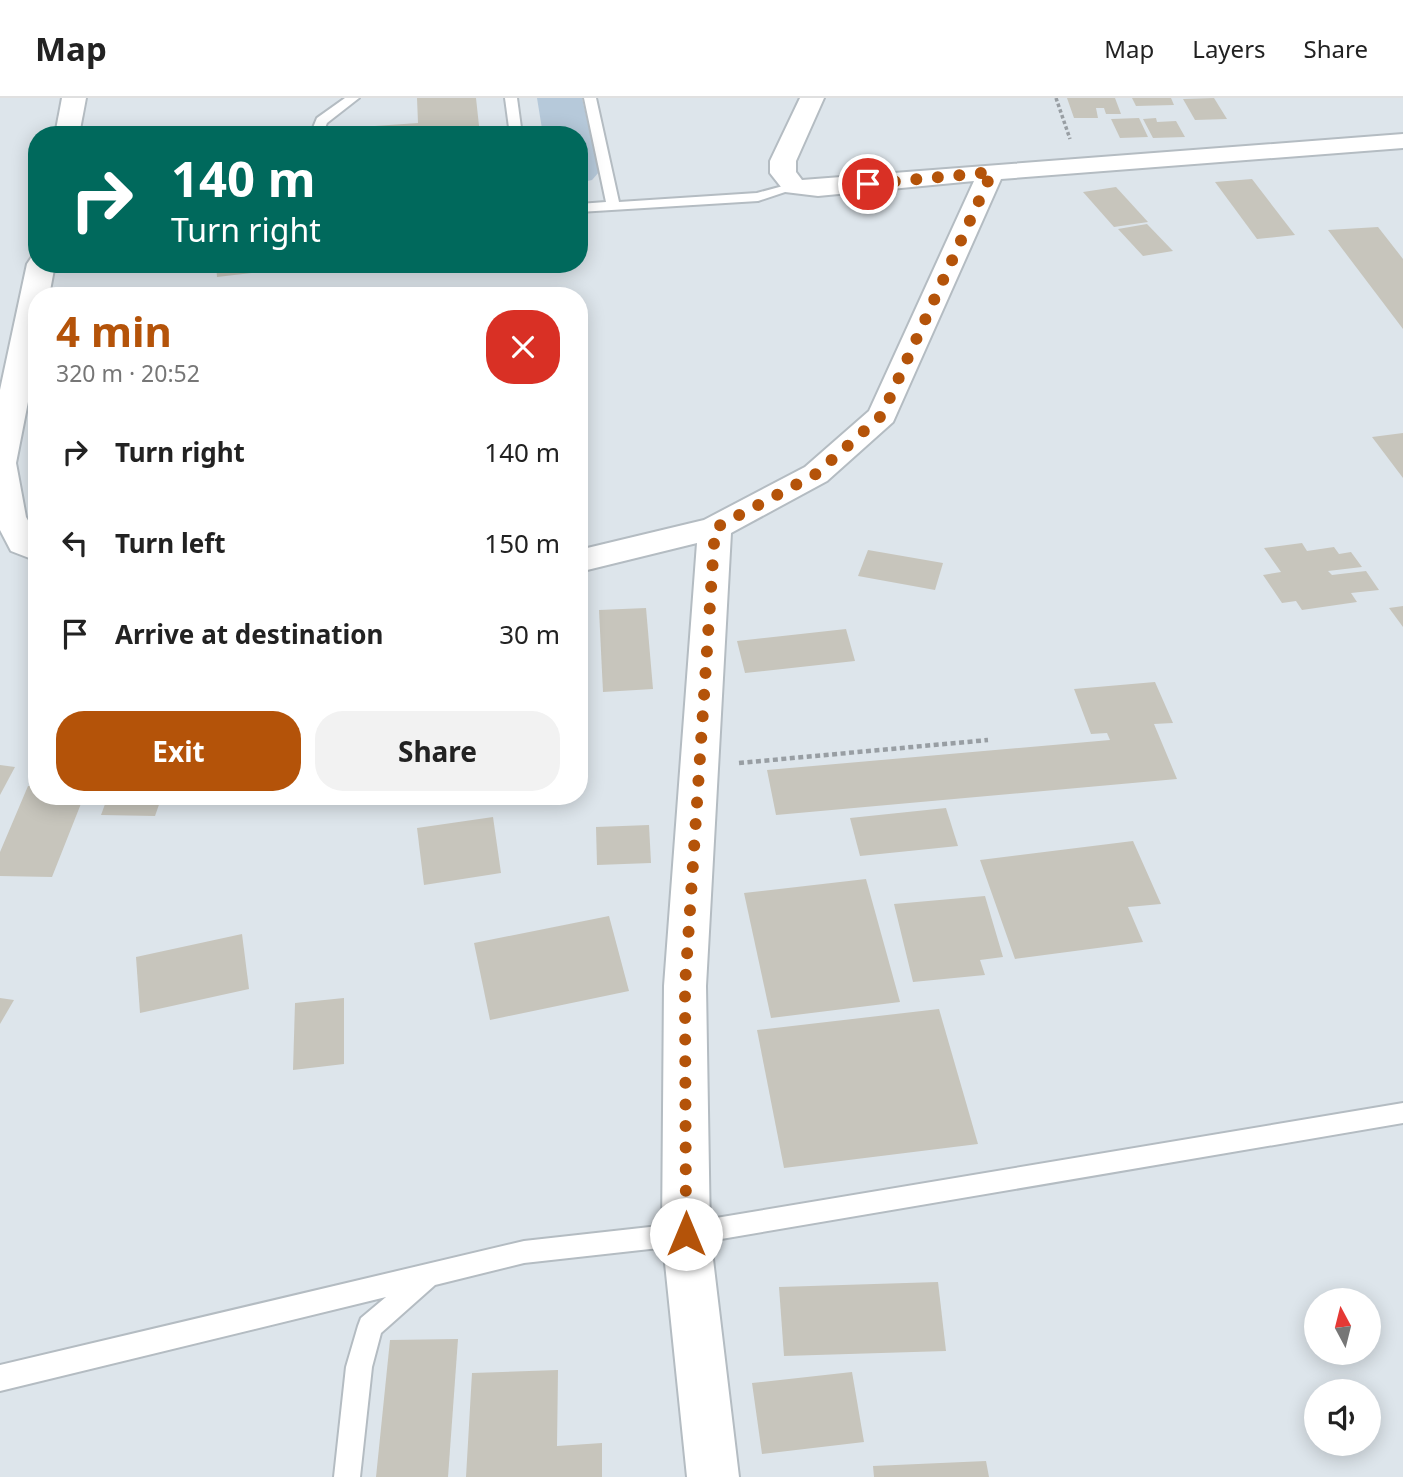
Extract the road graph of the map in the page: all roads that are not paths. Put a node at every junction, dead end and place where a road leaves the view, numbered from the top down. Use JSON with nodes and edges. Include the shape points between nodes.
{"nodes":[{"id":1,"x":74,"y":98,"type":"edge"},
{"id":2,"x":353,"y":98,"type":"edge"},
{"id":3,"x":510,"y":98,"type":"edge"},
{"id":4,"x":590,"y":98,"type":"edge"},
{"id":5,"x":812,"y":98,"type":"edge"},
{"id":6,"x":69,"y":126,"type":"edge"},
{"id":7,"x":319,"y":126,"type":"edge"},
{"id":8,"x":515,"y":126,"type":"edge"},
{"id":9,"x":1403,"y":141,"type":"edge"},
{"id":10,"x":992,"y":172,"type":"junction"},
{"id":11,"x":794,"y":187,"type":"junction"},
{"id":12,"x":613,"y":206,"type":"junction"},
{"id":13,"x":588,"y":207,"type":"edge"},
{"id":14,"x":28,"y":327,"type":"edge"},
{"id":15,"x":715,"y":528,"type":"junction"},
{"id":16,"x":28,"y":546,"type":"edge"},
{"id":17,"x":588,"y":559,"type":"edge"},
{"id":18,"x":1403,"y":1113,"type":"edge"},
{"id":19,"x":686,"y":1234,"type":"junction"},
{"id":20,"x":429,"y":1275,"type":"junction"},
{"id":21,"x":0,"y":1378,"type":"edge"},
{"id":22,"x":347,"y":1477,"type":"edge"},
{"id":23,"x":713,"y":1477,"type":"edge"}],
"edges":[{"from":1,"to":6,"type":"street"},
{"from":2,"to":7,"type":"lane"},
{"from":3,"to":8,"type":"lane"},
{"from":4,"to":12,"type":"lane"},
{"from":5,"to":11,"type":"street","via":[[783,161],[783,173]]},
{"from":9,"to":10,"type":"street"},
{"from":10,"to":11,"type":"street"},
{"from":10,"to":15,"type":"street","via":[[882,415],[816,474]]},
{"from":11,"to":12,"type":"lane","via":[[758,197]]},
{"from":12,"to":13,"type":"lane"},
{"from":14,"to":16,"type":"street","via":[[0,463],[10,517]]},
{"from":15,"to":17,"type":"street"},
{"from":15,"to":19,"type":"street","via":[[685,986]]},
{"from":18,"to":19,"type":"lane"},
{"from":19,"to":20,"type":"lane","via":[[524,1252]]},
{"from":19,"to":23,"type":"street"},
{"from":20,"to":21,"type":"lane"},
{"from":20,"to":22,"type":"lane","via":[[370,1326],[359,1367]]}]}
